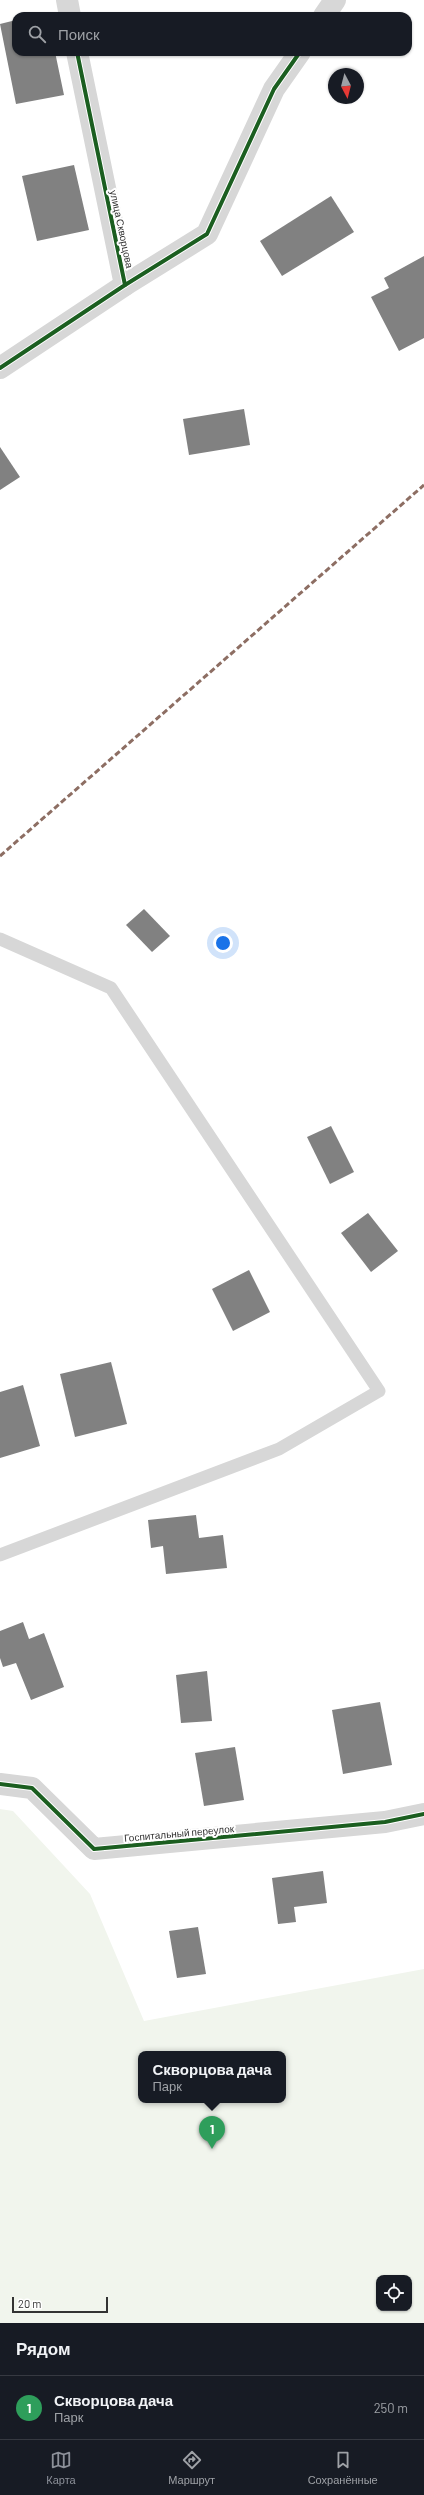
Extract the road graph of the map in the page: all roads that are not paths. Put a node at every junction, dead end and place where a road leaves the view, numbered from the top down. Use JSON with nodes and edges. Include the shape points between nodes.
{"nodes":[{"id":1,"x":67,"y":0,"type":"edge"},
{"id":2,"x":335,"y":0,"type":"edge"},
{"id":3,"x":69,"y":12,"type":"edge"},
{"id":4,"x":327,"y":12,"type":"edge"},
{"id":5,"x":79,"y":56,"type":"edge"},
{"id":6,"x":297,"y":56,"type":"edge"},
{"id":7,"x":125,"y":285,"type":"junction"},
{"id":8,"x":0,"y":368,"type":"edge"},
{"id":9,"x":0,"y":939,"type":"edge"},
{"id":10,"x":0,"y":1555,"type":"edge"},
{"id":11,"x":0,"y":1784,"type":"edge"},
{"id":12,"x":424,"y":1814,"type":"edge"}],
"edges":[{"from":1,"to":3,"type":"street"},
{"from":2,"to":4,"type":"street"},
{"from":5,"to":7,"type":"street","name":"улица Скворцова"},
{"from":6,"to":7,"type":"street","via":[[274,89],[207,234]]},
{"from":7,"to":8,"type":"street"},
{"from":9,"to":10,"type":"lane","via":[[111,988],[379,1392],[279,1449]]},
{"from":11,"to":12,"type":"street","name":"Госпитальный переулок","via":[[32,1788],[94,1849],[384,1822]]}]}
